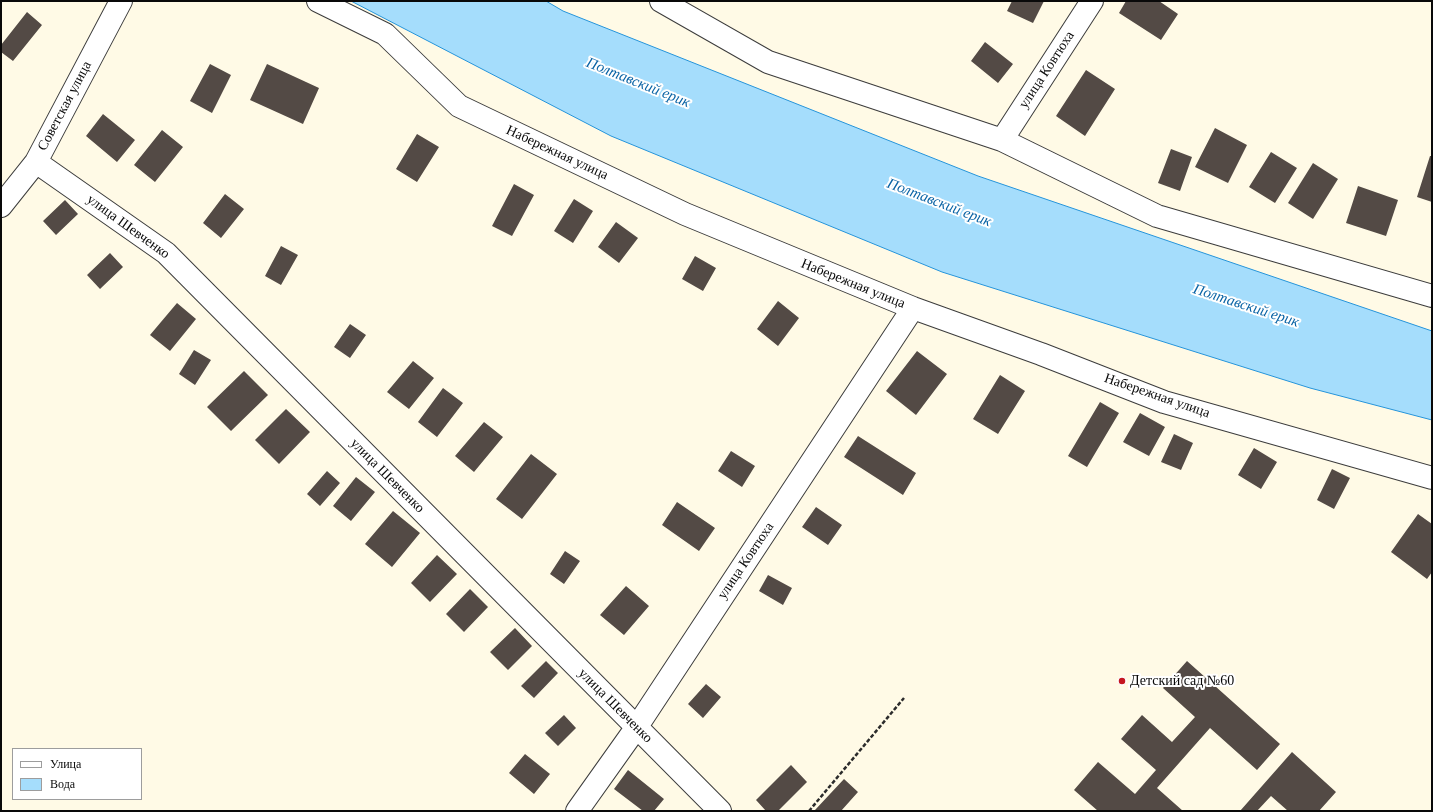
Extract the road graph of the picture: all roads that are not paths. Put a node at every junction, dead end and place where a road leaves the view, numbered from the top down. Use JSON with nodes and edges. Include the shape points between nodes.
{"nodes":[{"id":1,"x":121,"y":1,"type":"edge"},
{"id":2,"x":318,"y":1,"type":"edge"},
{"id":3,"x":661,"y":1,"type":"edge"},
{"id":4,"x":1092,"y":1,"type":"edge"},
{"id":5,"x":1002,"y":140,"type":"junction"},
{"id":6,"x":36,"y":162,"type":"junction"},
{"id":7,"x":1,"y":206,"type":"edge"},
{"id":8,"x":1432,"y":296,"type":"edge"},
{"id":9,"x":913,"y":308,"type":"junction"},
{"id":10,"x":1432,"y":478,"type":"edge"},
{"id":11,"x":636,"y":728,"type":"junction"},
{"id":12,"x":577,"y":811,"type":"edge"},
{"id":13,"x":720,"y":811,"type":"edge"}],
"edges":[{"from":1,"to":6,"type":"street","name":"Советская улица"},
{"from":2,"to":9,"type":"street","name":"Набережная улица","via":[[385,34],[459,106],[685,214]]},
{"from":3,"to":5,"type":"street","via":[[768,62]]},
{"from":4,"to":5,"type":"street","name":"улица Ковтюха"},
{"from":5,"to":8,"type":"street","via":[[1157,216]]},
{"from":6,"to":7,"type":"street","name":"Советская улица"},
{"from":6,"to":11,"type":"street","name":"улица Шевченко","via":[[166,253]]},
{"from":9,"to":10,"type":"street","name":"Набережная улица","via":[[1164,402]]},
{"from":9,"to":11,"type":"street","name":"улица Ковтюха"},
{"from":11,"to":12,"type":"street","name":"улица Ковтюха"},
{"from":11,"to":13,"type":"street","name":"улица Шевченко"}]}
